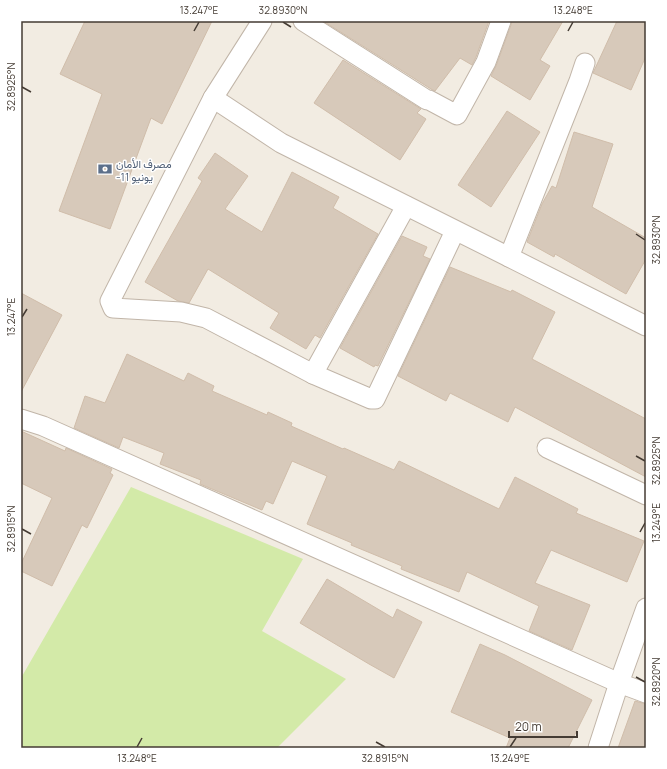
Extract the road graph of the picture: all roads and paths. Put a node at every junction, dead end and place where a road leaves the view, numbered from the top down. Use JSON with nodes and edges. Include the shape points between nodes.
{"nodes":[{"id":1,"x":262,"y":21,"type":"edge"},
{"id":2,"x":303,"y":21,"type":"edge"},
{"id":3,"x":501,"y":21,"type":"edge"},
{"id":4,"x":585,"y":63,"type":"dead end"},
{"id":5,"x":213,"y":98,"type":"junction"},
{"id":6,"x":406,"y":206,"type":"junction"},
{"id":7,"x":455,"y":231,"type":"junction"},
{"id":8,"x":509,"y":257,"type":"junction"},
{"id":9,"x":646,"y":326,"type":"edge"},
{"id":10,"x":313,"y":374,"type":"junction"},
{"id":11,"x":21,"y":419,"type":"edge"},
{"id":12,"x":547,"y":448,"type":"dead end"},
{"id":13,"x":646,"y":495,"type":"edge"},
{"id":14,"x":646,"y":608,"type":"edge"},
{"id":15,"x":619,"y":683,"type":"junction"},
{"id":16,"x":646,"y":693,"type":"edge"},
{"id":17,"x":598,"y":748,"type":"edge"}],
"edges":[{"from":1,"to":5,"type":"street"},
{"from":2,"to":3,"type":"street","via":[[427,100],[457,115],[486,62]]},
{"from":4,"to":8,"type":"street"},
{"from":5,"to":6,"type":"street","via":[[281,143]]},
{"from":5,"to":10,"type":"street","via":[[110,301],[113,308],[180,312],[206,318]]},
{"from":6,"to":7,"type":"street"},
{"from":6,"to":10,"type":"street"},
{"from":7,"to":8,"type":"street"},
{"from":7,"to":10,"type":"street","via":[[375,399]]},
{"from":8,"to":9,"type":"street"},
{"from":11,"to":15,"type":"street"},
{"from":12,"to":13,"type":"street"},
{"from":14,"to":15,"type":"street"},
{"from":15,"to":16,"type":"street"},
{"from":15,"to":17,"type":"street"}]}
